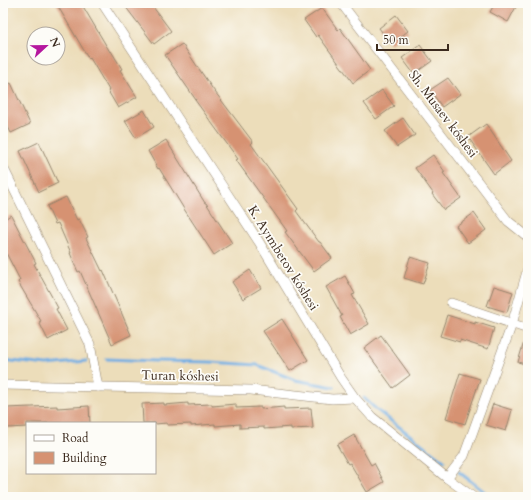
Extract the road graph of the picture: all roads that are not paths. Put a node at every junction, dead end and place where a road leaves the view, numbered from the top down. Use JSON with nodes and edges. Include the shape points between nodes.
{"nodes":[{"id":1,"x":102,"y":3,"type":"edge"},
{"id":2,"x":341,"y":3,"type":"edge"},
{"id":3,"x":3,"y":167,"type":"edge"},
{"id":4,"x":528,"y":237,"type":"edge"},
{"id":5,"x":528,"y":268,"type":"edge"},
{"id":6,"x":451,"y":304,"type":"dead end"},
{"id":7,"x":512,"y":324,"type":"junction"},
{"id":8,"x":528,"y":329,"type":"edge"},
{"id":9,"x":3,"y":385,"type":"edge"},
{"id":10,"x":98,"y":387,"type":"junction"},
{"id":11,"x":355,"y":398,"type":"junction"},
{"id":12,"x":447,"y":478,"type":"junction"},
{"id":13,"x":473,"y":497,"type":"edge"}],
"edges":[{"from":1,"to":11,"type":"street","name":"K. Ayımbetov kóshesi","via":[[259,242],[340,378]]},
{"from":2,"to":4,"type":"street","name":"Sh. Musaev kóshesi","via":[[508,221]]},
{"from":3,"to":10,"type":"street","via":[[90,344]]},
{"from":5,"to":7,"type":"street"},
{"from":6,"to":7,"type":"street"},
{"from":7,"to":8,"type":"street"},
{"from":7,"to":12,"type":"street","via":[[464,456]]},
{"from":9,"to":10,"type":"street","name":"Turan kóshesi"},
{"from":10,"to":11,"type":"street","name":"Turan kóshesi","via":[[251,390],[332,399]]},
{"from":11,"to":12,"type":"street","name":"K. Ayımbetov kóshesi","via":[[372,417]]},
{"from":12,"to":13,"type":"street","name":"K. Ayımbetov kóshesi"}]}
